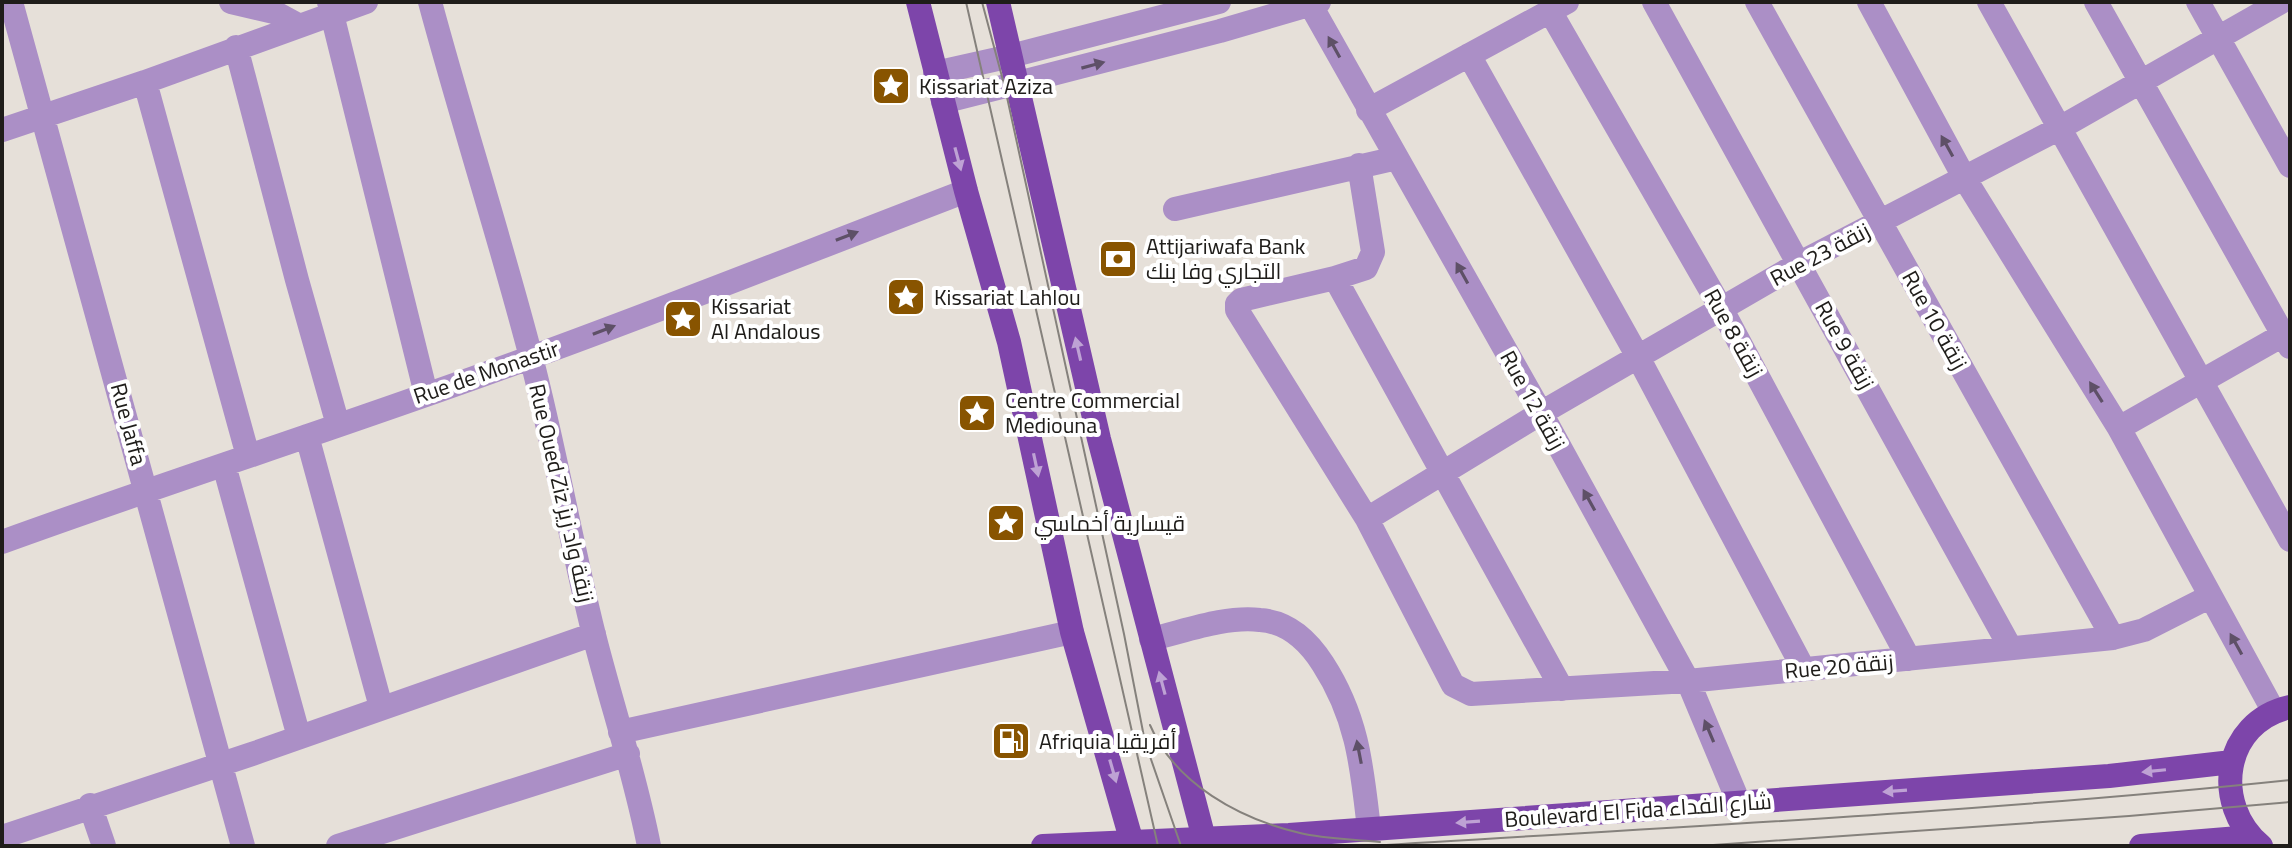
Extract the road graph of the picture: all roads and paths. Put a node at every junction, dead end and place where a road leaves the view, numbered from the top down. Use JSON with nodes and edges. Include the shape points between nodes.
{"nodes":[{"id":1,"x":11,"y":2,"type":"edge"},
{"id":2,"x":231,"y":2,"type":"edge"},
{"id":3,"x":366,"y":2,"type":"edge"},
{"id":4,"x":430,"y":2,"type":"edge"},
{"id":5,"x":918,"y":2,"type":"edge"},
{"id":6,"x":998,"y":2,"type":"edge"},
{"id":7,"x":1219,"y":2,"type":"edge"},
{"id":8,"x":1654,"y":2,"type":"edge"},
{"id":9,"x":1757,"y":2,"type":"edge"},
{"id":10,"x":1869,"y":2,"type":"edge"},
{"id":11,"x":1989,"y":2,"type":"edge"},
{"id":12,"x":2096,"y":2,"type":"edge"},
{"id":13,"x":2198,"y":2,"type":"edge"},
{"id":14,"x":2281,"y":2,"type":"edge"},
{"id":15,"x":1313,"y":3,"type":"edge"},
{"id":16,"x":1559,"y":6,"type":"edge"},
{"id":17,"x":331,"y":8,"type":"edge"},
{"id":18,"x":1157,"y":19,"type":"junction"},
{"id":19,"x":298,"y":25,"type":"junction"},
{"id":20,"x":2218,"y":38,"type":"junction"},
{"id":21,"x":1164,"y":46,"type":"junction"},
{"id":22,"x":236,"y":47,"type":"junction"},
{"id":23,"x":1469,"y":55,"type":"junction"},
{"id":24,"x":1011,"y":56,"type":"junction"},
{"id":25,"x":935,"y":73,"type":"junction"},
{"id":26,"x":2141,"y":81,"type":"junction"},
{"id":27,"x":145,"y":82,"type":"junction"},
{"id":28,"x":1018,"y":85,"type":"junction"},
{"id":29,"x":943,"y":102,"type":"junction"},
{"id":30,"x":1368,"y":110,"type":"junction"},
{"id":31,"x":44,"y":115,"type":"junction"},
{"id":32,"x":2058,"y":129,"type":"junction"},
{"id":33,"x":2,"y":130,"type":"edge"},
{"id":34,"x":1397,"y":158,"type":"junction"},
{"id":35,"x":1359,"y":165,"type":"junction"},
{"id":36,"x":2290,"y":166,"type":"edge"},
{"id":37,"x":1965,"y":179,"type":"junction"},
{"id":38,"x":966,"y":191,"type":"junction"},
{"id":39,"x":1175,"y":209,"type":"dead end"},
{"id":40,"x":1880,"y":221,"type":"junction"},
{"id":41,"x":1800,"y":263,"type":"junction"},
{"id":42,"x":1335,"y":278,"type":"junction"},
{"id":43,"x":1721,"y":308,"type":"junction"},
{"id":44,"x":2288,"y":338,"type":"edge"},
{"id":45,"x":1638,"y":357,"type":"junction"},
{"id":46,"x":532,"y":358,"type":"junction"},
{"id":47,"x":2202,"y":381,"type":"junction"},
{"id":48,"x":426,"y":394,"type":"junction"},
{"id":49,"x":1541,"y":413,"type":"junction"},
{"id":50,"x":338,"y":425,"type":"junction"},
{"id":51,"x":2119,"y":428,"type":"junction"},
{"id":52,"x":307,"y":436,"type":"junction"},
{"id":53,"x":248,"y":456,"type":"junction"},
{"id":54,"x":224,"y":465,"type":"junction"},
{"id":55,"x":1441,"y":472,"type":"junction"},
{"id":56,"x":146,"y":489,"type":"junction"},
{"id":57,"x":1367,"y":519,"type":"junction"},
{"id":58,"x":2290,"y":540,"type":"edge"},
{"id":59,"x":2,"y":542,"type":"edge"},
{"id":60,"x":2209,"y":597,"type":"junction"},
{"id":61,"x":1072,"y":632,"type":"junction"},
{"id":62,"x":594,"y":634,"type":"junction"},
{"id":63,"x":2113,"y":638,"type":"junction"},
{"id":64,"x":1151,"y":639,"type":"junction"},
{"id":65,"x":2010,"y":647,"type":"junction"},
{"id":66,"x":1909,"y":659,"type":"junction"},
{"id":67,"x":1803,"y":668,"type":"junction"},
{"id":68,"x":1688,"y":681,"type":"junction"},
{"id":69,"x":1562,"y":689,"type":"junction"},
{"id":70,"x":381,"y":707,"type":"junction"},
{"id":71,"x":2285,"y":707,"type":"edge"},
{"id":72,"x":299,"y":737,"type":"junction"},
{"id":73,"x":624,"y":743,"type":"junction"},
{"id":74,"x":2232,"y":762,"type":"junction"},
{"id":75,"x":220,"y":763,"type":"junction"},
{"id":76,"x":1739,"y":803,"type":"junction"},
{"id":77,"x":90,"y":805,"type":"junction"},
{"id":78,"x":1369,"y":829,"type":"junction"},
{"id":79,"x":2,"y":838,"type":"edge"},
{"id":80,"x":1205,"y":843,"type":"edge"},
{"id":81,"x":1133,"y":844,"type":"edge"},
{"id":82,"x":2258,"y":844,"type":"edge"},
{"id":83,"x":4,"y":846,"type":"edge"},
{"id":84,"x":104,"y":846,"type":"edge"},
{"id":85,"x":243,"y":846,"type":"edge"},
{"id":86,"x":338,"y":846,"type":"edge"},
{"id":87,"x":649,"y":846,"type":"edge"},
{"id":88,"x":1043,"y":846,"type":"edge"},
{"id":89,"x":2141,"y":846,"type":"edge"}],
"edges":[{"from":1,"to":31,"type":"street","name":"Rue Jaffa"},
{"from":2,"to":19,"type":"street","via":[[274,12]]},
{"from":3,"to":17,"type":"street"},
{"from":4,"to":46,"type":"street","name":"Rue Oued Ziz زنقة واد زيز"},
{"from":5,"to":25,"type":"main road"},
{"from":6,"to":24,"type":"main road"},
{"from":7,"to":18,"type":"street"},
{"from":8,"to":41,"type":"street","name":"Rue 9 زنقة"},
{"from":9,"to":40,"type":"street","name":"Rue 10 زنقة"},
{"from":37,"to":10,"type":"street","one_way":true},
{"from":11,"to":32,"type":"street"},
{"from":12,"to":26,"type":"street"},
{"from":13,"to":20,"type":"street"},
{"from":14,"to":20,"type":"street","name":"Rue 23 زنقة"},
{"from":15,"to":21,"type":"street"},
{"from":30,"to":15,"type":"street","name":"Rue 12 زنقة","one_way":true},
{"from":16,"to":23,"type":"street"},
{"from":16,"to":43,"type":"street","name":"Rue 8 زنقة"},
{"from":17,"to":19,"type":"street"},
{"from":17,"to":48,"type":"street"},
{"from":18,"to":21,"type":"street"},
{"from":18,"to":24,"type":"street"},
{"from":19,"to":22,"type":"street"},
{"from":20,"to":26,"type":"street","name":"Rue 23 زنقة"},
{"from":20,"to":36,"type":"street"},
{"from":28,"to":21,"type":"street","one_way":true},
{"from":22,"to":27,"type":"street"},
{"from":22,"to":50,"type":"street"},
{"from":23,"to":30,"type":"street"},
{"from":23,"to":45,"type":"street"},
{"from":24,"to":25,"type":"street"},
{"from":24,"to":28,"type":"main road"},
{"from":25,"to":29,"type":"main road"},
{"from":26,"to":32,"type":"street","name":"Rue 23 زنقة"},
{"from":26,"to":44,"type":"street"},
{"from":27,"to":31,"type":"street"},
{"from":27,"to":53,"type":"street"},
{"from":28,"to":29,"type":"street"},
{"from":64,"to":28,"type":"main road","one_way":true},
{"from":29,"to":38,"type":"main road","one_way":true},
{"from":30,"to":34,"type":"street","name":"Rue 12 زنقة"},
{"from":31,"to":33,"type":"street"},
{"from":31,"to":56,"type":"street","name":"Rue Jaffa"},
{"from":32,"to":37,"type":"street","name":"Rue 23 زنقة"},
{"from":32,"to":47,"type":"street"},
{"from":34,"to":35,"type":"street"},
{"from":49,"to":34,"type":"street","name":"Rue 12 زنقة","one_way":true},
{"from":35,"to":39,"type":"street"},
{"from":35,"to":42,"type":"street","via":[[1373,252],[1366,268]]},
{"from":37,"to":40,"type":"street","name":"Rue 23 زنقة"},
{"from":51,"to":37,"type":"street","one_way":true},
{"from":46,"to":38,"type":"street","name":"Rue de Monastir","one_way":true},
{"from":38,"to":61,"type":"main road","one_way":true,"via":[[1009,342]]},
{"from":40,"to":41,"type":"street","name":"Rue 23 زنقة"},
{"from":40,"to":63,"type":"street","name":"Rue 10 زنقة"},
{"from":41,"to":43,"type":"street","name":"Rue 23 زنقة"},
{"from":41,"to":65,"type":"street","name":"Rue 9 زنقة"},
{"from":42,"to":55,"type":"street"},
{"from":42,"to":57,"type":"street","via":[[1241,300],[1237,310]]},
{"from":43,"to":45,"type":"street","name":"Rue 23 زنقة"},
{"from":43,"to":66,"type":"street","name":"Rue 8 زنقة"},
{"from":44,"to":47,"type":"street"},
{"from":45,"to":49,"type":"street","name":"Rue 23 زنقة"},
{"from":45,"to":67,"type":"street"},
{"from":46,"to":48,"type":"street","name":"Rue de Monastir"},
{"from":46,"to":62,"type":"street","name":"Rue Oued Ziz زنقة واد زيز"},
{"from":47,"to":51,"type":"street"},
{"from":47,"to":58,"type":"street"},
{"from":48,"to":50,"type":"street","name":"Rue de Monastir"},
{"from":49,"to":55,"type":"street","name":"Rue 23 زنقة"},
{"from":68,"to":49,"type":"street","name":"Rue 12 زنقة","one_way":true},
{"from":50,"to":52,"type":"street","name":"Rue de Monastir"},
{"from":51,"to":60,"type":"street"},
{"from":52,"to":53,"type":"street","name":"Rue de Monastir"},
{"from":52,"to":70,"type":"street"},
{"from":53,"to":54,"type":"street","name":"Rue de Monastir"},
{"from":54,"to":56,"type":"street","name":"Rue de Monastir"},
{"from":54,"to":72,"type":"street"},
{"from":55,"to":57,"type":"street","name":"Rue 23 زنقة"},
{"from":55,"to":69,"type":"street"},
{"from":56,"to":59,"type":"street","name":"Rue de Monastir"},
{"from":56,"to":75,"type":"street","name":"Rue Jaffa"},
{"from":57,"to":69,"type":"street","name":"Rue 20 زنقة","via":[[1453,685],[1471,694]]},
{"from":60,"to":63,"type":"street","name":"Rue 20 زنقة","via":[[2144,630]]},
{"from":71,"to":60,"type":"street","one_way":true},
{"from":61,"to":73,"type":"street"},
{"from":61,"to":81,"type":"main road","one_way":true},
{"from":62,"to":70,"type":"street"},
{"from":62,"to":73,"type":"street","name":"Rue Oued Ziz زنقة واد زيز"},
{"from":63,"to":65,"type":"street","name":"Rue 20 زنقة"},
{"from":78,"to":64,"type":"street","one_way":true,"via":[[1350,714],[1321,660],[1299,635],[1272,621],[1245,619]]},
{"from":80,"to":64,"type":"main road","one_way":true},
{"from":65,"to":66,"type":"street","name":"Rue 20 زنقة"},
{"from":66,"to":67,"type":"street","name":"Rue 20 زنقة"},
{"from":67,"to":68,"type":"street","name":"Rue 20 زنقة"},
{"from":68,"to":69,"type":"street","name":"Rue 20 زنقة"},
{"from":76,"to":68,"type":"street","name":"Rue 12 زنقة","one_way":true},
{"from":70,"to":72,"type":"street"},
{"from":71,"to":74,"type":"main road","via":[[2248,732]]},
{"from":72,"to":75,"type":"street"},
{"from":73,"to":86,"type":"street"},
{"from":73,"to":87,"type":"street","name":"Rue Oued Ziz زنقة واد زيز"},
{"from":74,"to":76,"type":"main road","name":"Boulevard El Fida شارع الفداء","one_way":true},
{"from":74,"to":82,"type":"main road","via":[[2233,807]]},
{"from":75,"to":77,"type":"street"},
{"from":75,"to":85,"type":"street","name":"Rue Jaffa"},
{"from":76,"to":78,"type":"main road","name":"Boulevard El Fida شارع الفداء","one_way":true},
{"from":77,"to":79,"type":"street"},
{"from":77,"to":84,"type":"street"},
{"from":78,"to":80,"type":"main road","name":"Boulevard El Fida شارع الفداء"},
{"from":79,"to":83,"type":"street"},
{"from":80,"to":81,"type":"main road","name":"Boulevard El Fida شارع الفداء"},
{"from":81,"to":88,"type":"main road","name":"Boulevard El Fida شارع الفداء"},
{"from":82,"to":89,"type":"main road"}]}
